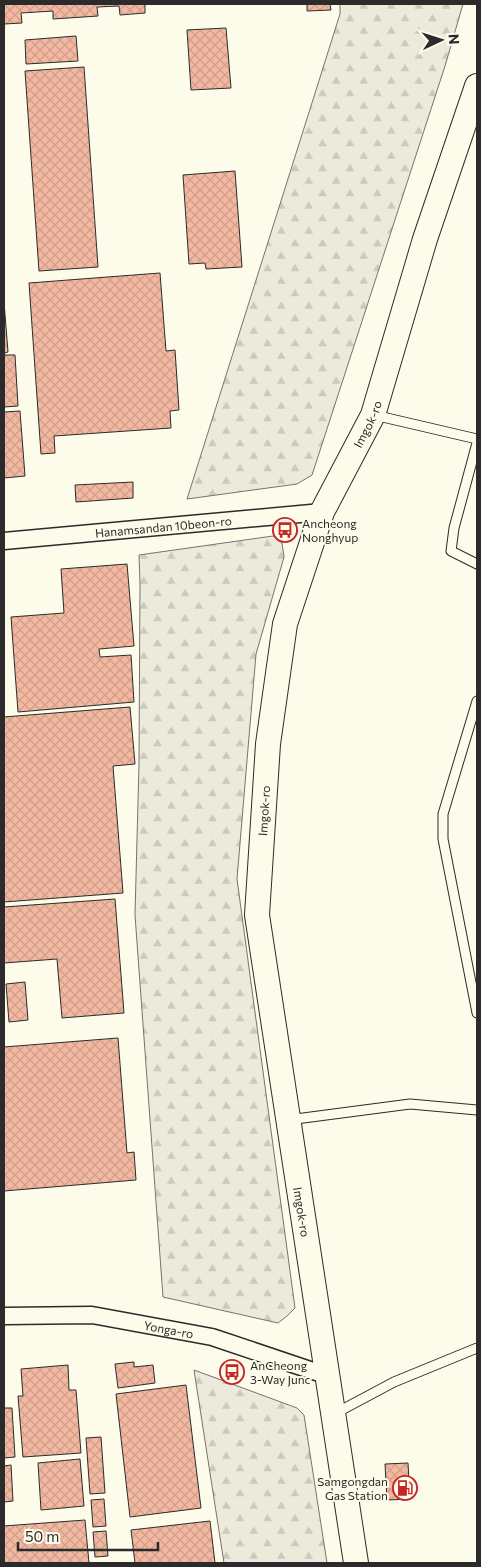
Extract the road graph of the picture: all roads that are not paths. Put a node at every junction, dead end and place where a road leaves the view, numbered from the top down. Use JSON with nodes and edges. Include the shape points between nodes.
{"nodes":[{"id":1,"x":477,"y":86,"type":"edge"},
{"id":2,"x":373,"y":415,"type":"junction"},
{"id":3,"x":477,"y":439,"type":"edge"},
{"id":4,"x":477,"y":443,"type":"edge"},
{"id":5,"x":322,"y":512,"type":"junction"},
{"id":6,"x":4,"y":541,"type":"edge"},
{"id":7,"x":477,"y":564,"type":"edge"},
{"id":8,"x":477,"y":702,"type":"edge"},
{"id":9,"x":477,"y":1013,"type":"edge"},
{"id":10,"x":477,"y":1110,"type":"edge"},
{"id":11,"x":288,"y":1120,"type":"junction"},
{"id":12,"x":4,"y":1316,"type":"edge"},
{"id":13,"x":477,"y":1348,"type":"edge"},
{"id":14,"x":328,"y":1376,"type":"junction"},
{"id":15,"x":334,"y":1414,"type":"junction"},
{"id":16,"x":356,"y":1563,"type":"edge"}],
"edges":[{"from":1,"to":2,"type":"main road","name":"Imgok-ro","via":[[425,239]]},
{"from":2,"to":3,"type":"lane"},
{"from":2,"to":5,"type":"main road","name":"Imgok-ro"},
{"from":4,"to":7,"type":"lane","via":[[450,551]]},
{"from":5,"to":6,"type":"street","name":"Hanamsandan 10beon-ro"},
{"from":5,"to":11,"type":"main road","name":"Imgok-ro","via":[[284,624],[268,744],[257,915]]},
{"from":8,"to":9,"type":"lane","via":[[443,814],[443,839]]},
{"from":10,"to":11,"type":"lane","via":[[410,1104]]},
{"from":11,"to":14,"type":"main road","name":"Imgok-ro"},
{"from":12,"to":14,"type":"street","name":"Yonga-ro","via":[[92,1315],[203,1335]]},
{"from":13,"to":15,"type":"lane","via":[[394,1382]]},
{"from":14,"to":15,"type":"main road","name":"Imgok-ro"},
{"from":15,"to":16,"type":"main road","name":"Imgok-ro"}]}
